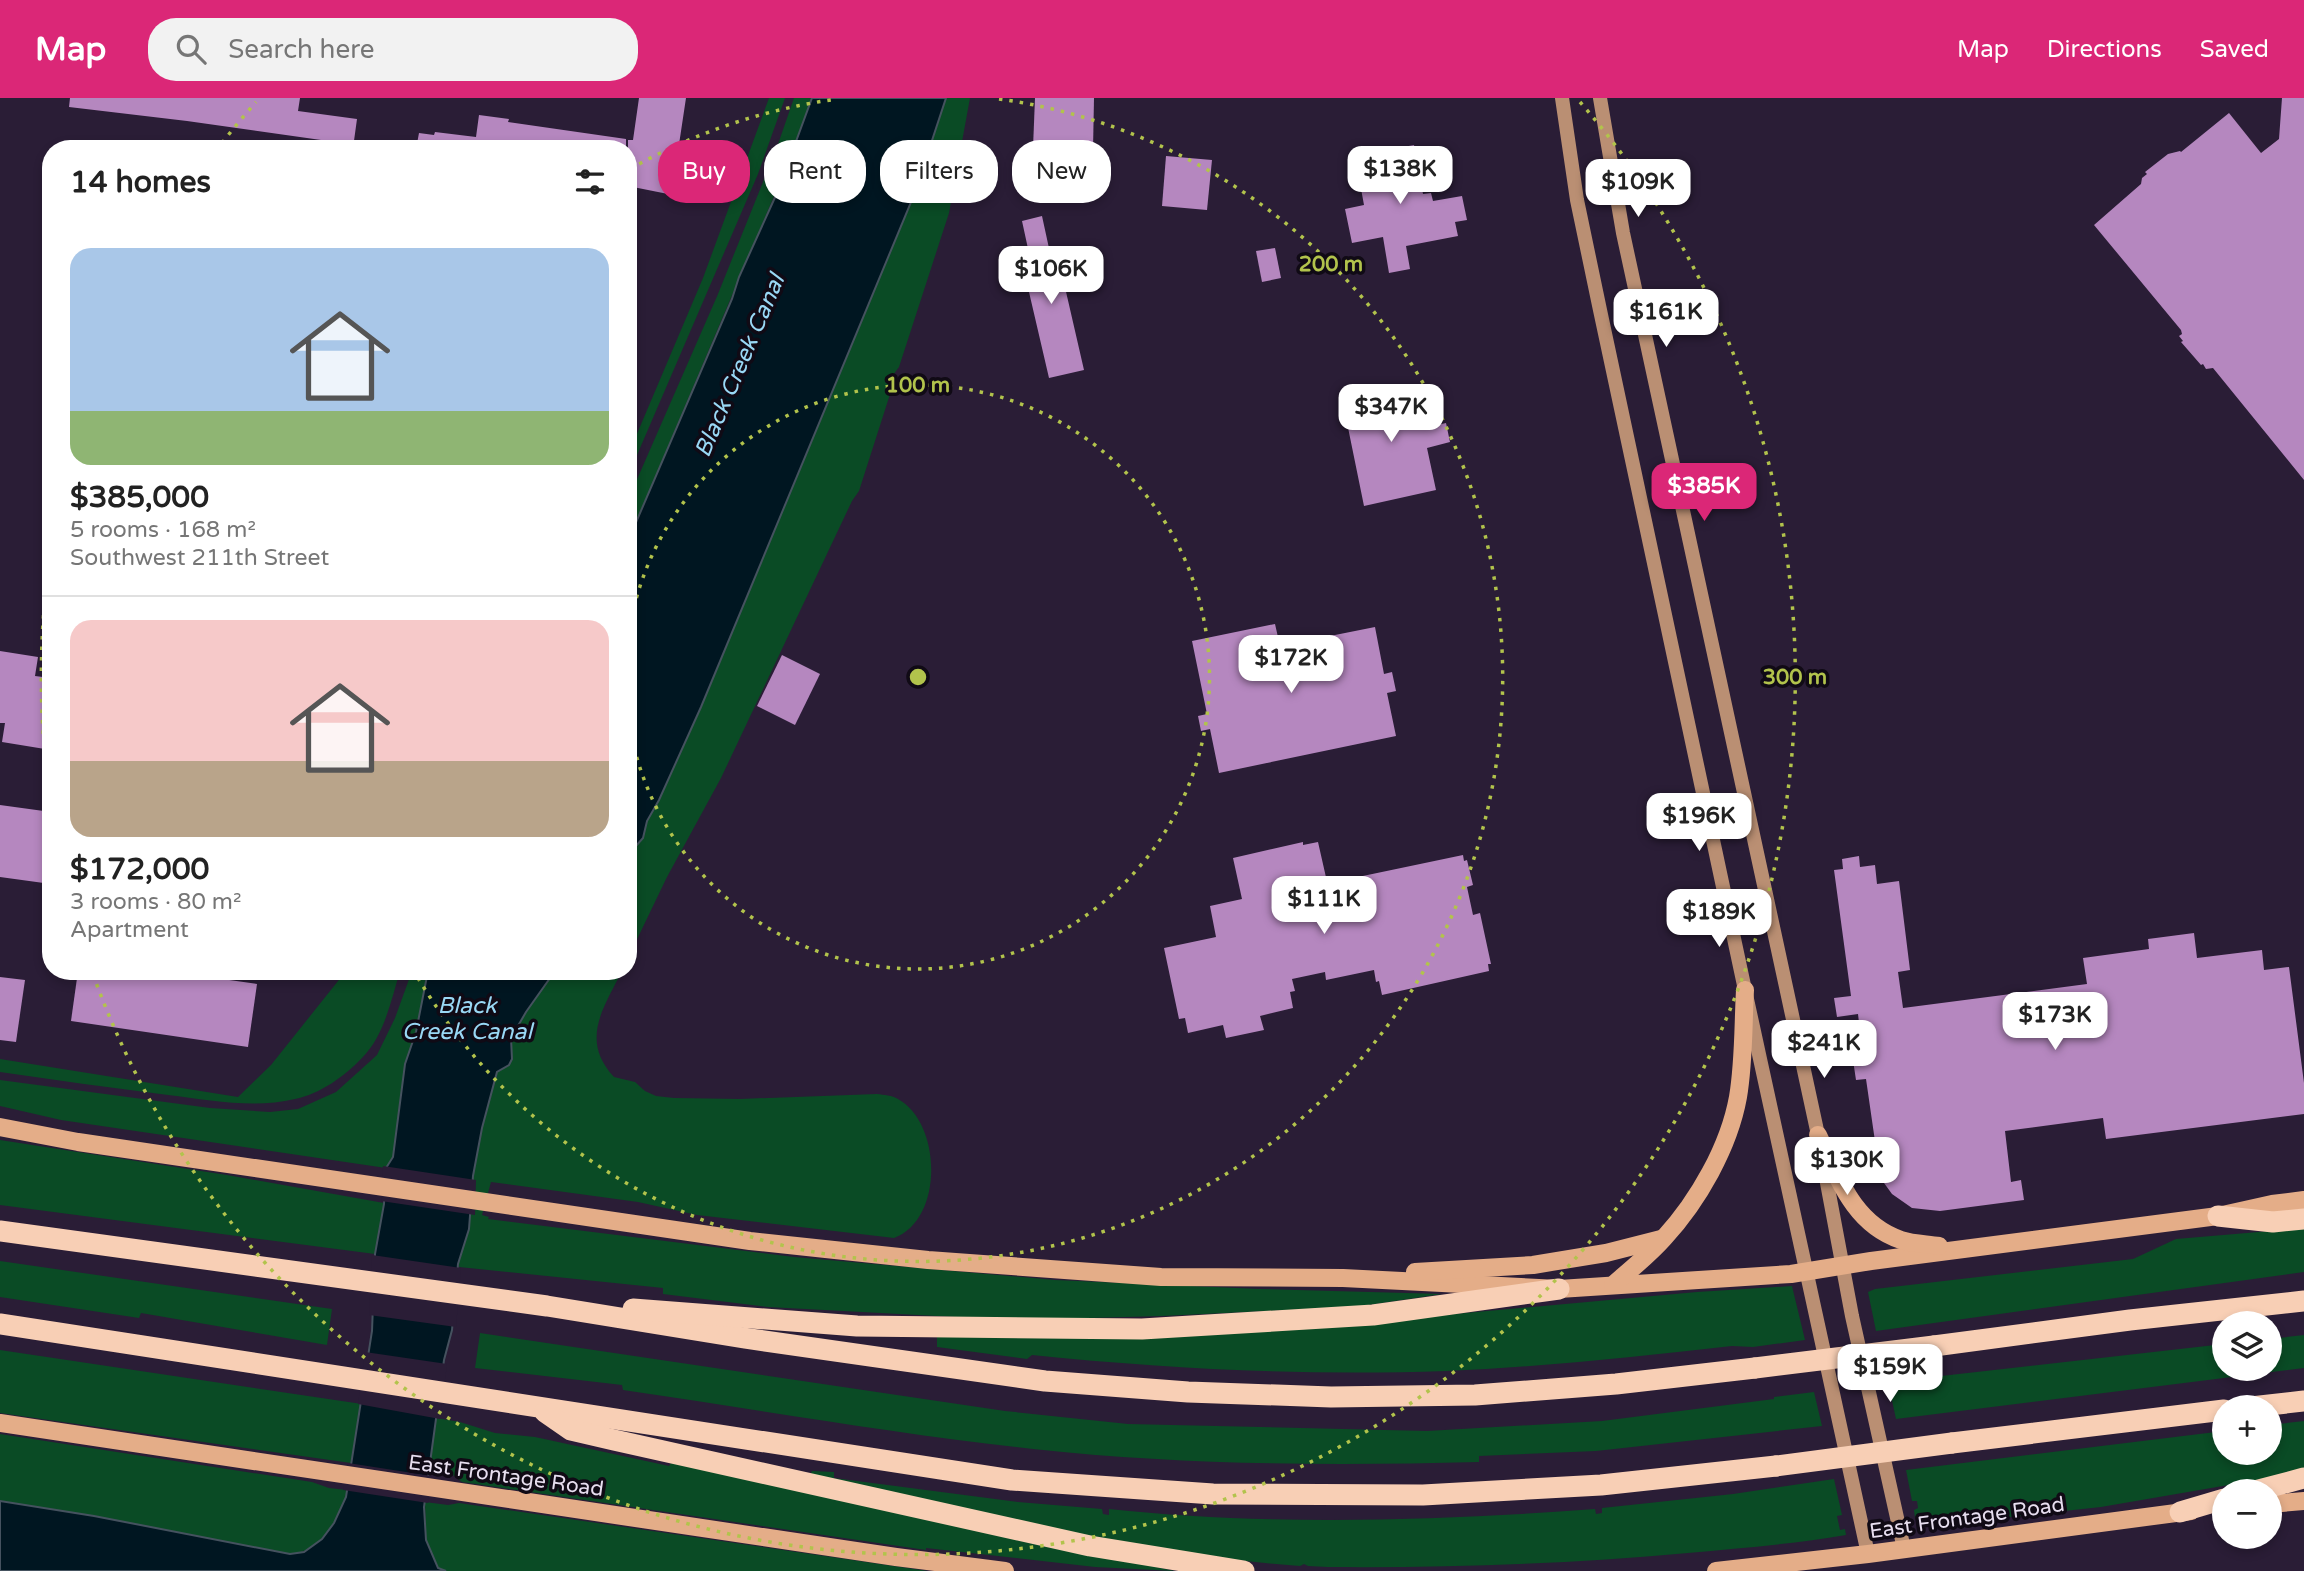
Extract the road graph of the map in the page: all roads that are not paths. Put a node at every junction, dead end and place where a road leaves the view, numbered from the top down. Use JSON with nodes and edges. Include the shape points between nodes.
{"nodes":[{"id":1,"x":1562,"y":98,"type":"edge"},
{"id":2,"x":1600,"y":98,"type":"edge"},
{"id":3,"x":1745,"y":990,"type":"junction"},
{"id":4,"x":0,"y":1127,"type":"edge"},
{"id":5,"x":1818,"y":1135,"type":"junction"},
{"id":6,"x":2304,"y":1200,"type":"edge"},
{"id":7,"x":2218,"y":1216,"type":"junction"},
{"id":8,"x":2304,"y":1219,"type":"edge"},
{"id":9,"x":0,"y":1231,"type":"edge"},
{"id":10,"x":1664,"y":1238,"type":"junction"},
{"id":11,"x":1957,"y":1250,"type":"junction"},
{"id":12,"x":1842,"y":1266,"type":"junction"},
{"id":13,"x":1806,"y":1272,"type":"junction"},
{"id":14,"x":1343,"y":1278,"type":"junction"},
{"id":15,"x":1613,"y":1285,"type":"junction"},
{"id":16,"x":1559,"y":1289,"type":"junction"},
{"id":17,"x":2304,"y":1301,"type":"edge"},
{"id":18,"x":547,"y":1306,"type":"junction"},
{"id":19,"x":0,"y":1324,"type":"edge"},
{"id":20,"x":2304,"y":1401,"type":"edge"},
{"id":21,"x":2282,"y":1403,"type":"edge"},
{"id":22,"x":537,"y":1407,"type":"junction"},
{"id":23,"x":2212,"y":1411,"type":"edge"},
{"id":24,"x":0,"y":1423,"type":"edge"},
{"id":25,"x":2304,"y":1478,"type":"edge"},
{"id":26,"x":2282,"y":1484,"type":"edge"},
{"id":27,"x":2304,"y":1501,"type":"edge"},
{"id":28,"x":2212,"y":1503,"type":"edge"},
{"id":29,"x":2282,"y":1503,"type":"edge"},
{"id":30,"x":2212,"y":1509,"type":"edge"},
{"id":31,"x":2180,"y":1512,"type":"junction"},
{"id":32,"x":1904,"y":1549,"type":"junction"},
{"id":33,"x":1868,"y":1555,"type":"junction"},
{"id":34,"x":1005,"y":1571,"type":"edge"},
{"id":35,"x":1244,"y":1571,"type":"edge"},
{"id":36,"x":1716,"y":1571,"type":"edge"}],
"edges":[{"from":1,"to":3,"type":"main road","via":[[1582,225]]},
{"from":2,"to":5,"type":"main road","via":[[1623,233]]},
{"from":3,"to":10,"type":"main road","via":[[1737,1099],[1725,1138],[1710,1171]]},
{"from":3,"to":13,"type":"main road"},
{"from":4,"to":14,"type":"main road","via":[[750,1241],[928,1260],[1161,1276]]},
{"from":5,"to":11,"type":"main road","via":[[1849,1197],[1867,1220],[1898,1239]]},
{"from":5,"to":12,"type":"main road"},
{"from":6,"to":7,"type":"main road"},
{"from":7,"to":8,"type":"highway","via":[[2273,1222]]},
{"from":7,"to":11,"type":"main road"},
{"from":9,"to":18,"type":"highway"},
{"from":10,"to":14,"type":"main road","via":[[1533,1265]]},
{"from":10,"to":15,"type":"main road"},
{"from":11,"to":12,"type":"main road"},
{"from":12,"to":13,"type":"main road"},
{"from":12,"to":32,"type":"main road"},
{"from":13,"to":15,"type":"main road"},
{"from":13,"to":33,"type":"main road"},
{"from":14,"to":16,"type":"main road"},
{"from":15,"to":16,"type":"main road"},
{"from":16,"to":18,"type":"highway","via":[[1373,1315],[1142,1329],[857,1326],[674,1310]]},
{"from":17,"to":18,"type":"highway","bridge":true,"via":[[1616,1384],[1475,1395],[1331,1397],[1045,1381]]},
{"from":19,"to":22,"type":"highway"},
{"from":20,"to":21,"type":"highway"},
{"from":22,"to":23,"type":"highway","bridge":true,"via":[[1012,1480],[1213,1494],[1355,1496],[1601,1485]]},
{"from":22,"to":35,"type":"highway","via":[[571,1430],[592,1435],[1090,1546]]},
{"from":24,"to":34,"type":"main road","name":"East Frontage Road"},
{"from":25,"to":26,"type":"highway"},
{"from":27,"to":29,"type":"main road"},
{"from":28,"to":31,"type":"highway"},
{"from":30,"to":31,"type":"main road","name":"East Frontage Road"},
{"from":31,"to":32,"type":"main road","name":"East Frontage Road"},
{"from":32,"to":33,"type":"main road","name":"East Frontage Road"},
{"from":33,"to":36,"type":"main road","name":"East Frontage Road"}]}
